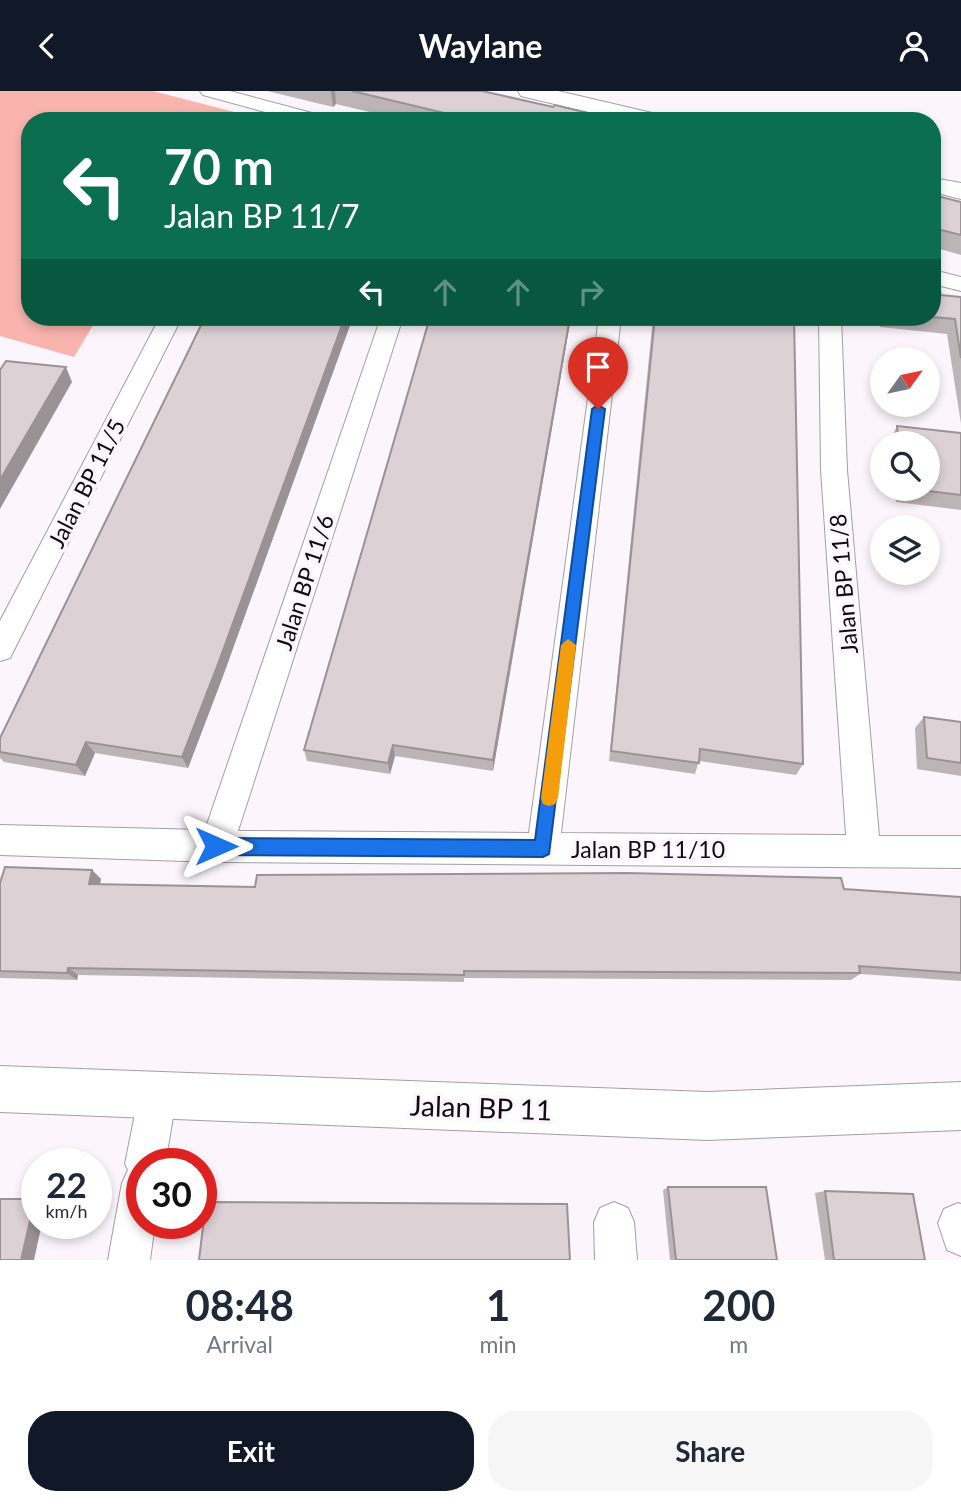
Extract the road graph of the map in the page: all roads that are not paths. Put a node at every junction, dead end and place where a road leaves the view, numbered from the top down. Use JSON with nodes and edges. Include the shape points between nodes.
{"nodes":[{"id":1,"x":209,"y":91,"type":"edge"},
{"id":2,"x":529,"y":91,"type":"edge"},
{"id":3,"x":267,"y":112,"type":"edge"},
{"id":4,"x":619,"y":112,"type":"edge"},
{"id":5,"x":941,"y":187,"type":"edge"},
{"id":6,"x":961,"y":191,"type":"edge"},
{"id":7,"x":941,"y":279,"type":"edge"},
{"id":8,"x":961,"y":284,"type":"edge"},
{"id":9,"x":166,"y":326,"type":"edge"},
{"id":10,"x":388,"y":326,"type":"edge"},
{"id":11,"x":609,"y":326,"type":"edge"},
{"id":12,"x":830,"y":326,"type":"edge"},
{"id":13,"x":0,"y":649,"type":"edge"},
{"id":14,"x":0,"y":840,"type":"edge"},
{"id":15,"x":216,"y":846,"type":"junction"},
{"id":16,"x":543,"y":849,"type":"junction"},
{"id":17,"x":864,"y":850,"type":"junction"},
{"id":18,"x":961,"y":852,"type":"edge"},
{"id":19,"x":0,"y":1089,"type":"edge"},
{"id":20,"x":158,"y":1094,"type":"junction"},
{"id":21,"x":961,"y":1106,"type":"edge"},
{"id":22,"x":148,"y":1148,"type":"edge"},
{"id":23,"x":133,"y":1239,"type":"edge"},
{"id":24,"x":129,"y":1260,"type":"edge"}],
"edges":[{"from":1,"to":3,"type":"street"},
{"from":2,"to":4,"type":"street"},
{"from":5,"to":6,"type":"street"},
{"from":7,"to":8,"type":"street"},
{"from":9,"to":13,"type":"street","name":"Jalan BP 11/5"},
{"from":10,"to":15,"type":"street","name":"Jalan BP 11/6"},
{"from":11,"to":16,"type":"street"},
{"from":12,"to":17,"type":"street","name":"Jalan BP 11/8","via":[[834,470]]},
{"from":14,"to":15,"type":"street","name":"Jalan BP 11/10"},
{"from":15,"to":16,"type":"street","name":"Jalan BP 11/10"},
{"from":16,"to":17,"type":"street","name":"Jalan BP 11/10"},
{"from":17,"to":18,"type":"street","name":"Jalan BP 11/10"},
{"from":19,"to":20,"type":"street","name":"Jalan BP 11"},
{"from":20,"to":21,"type":"street","name":"Jalan BP 11","via":[[707,1116]]},
{"from":20,"to":22,"type":"street"},
{"from":23,"to":24,"type":"street"}]}
